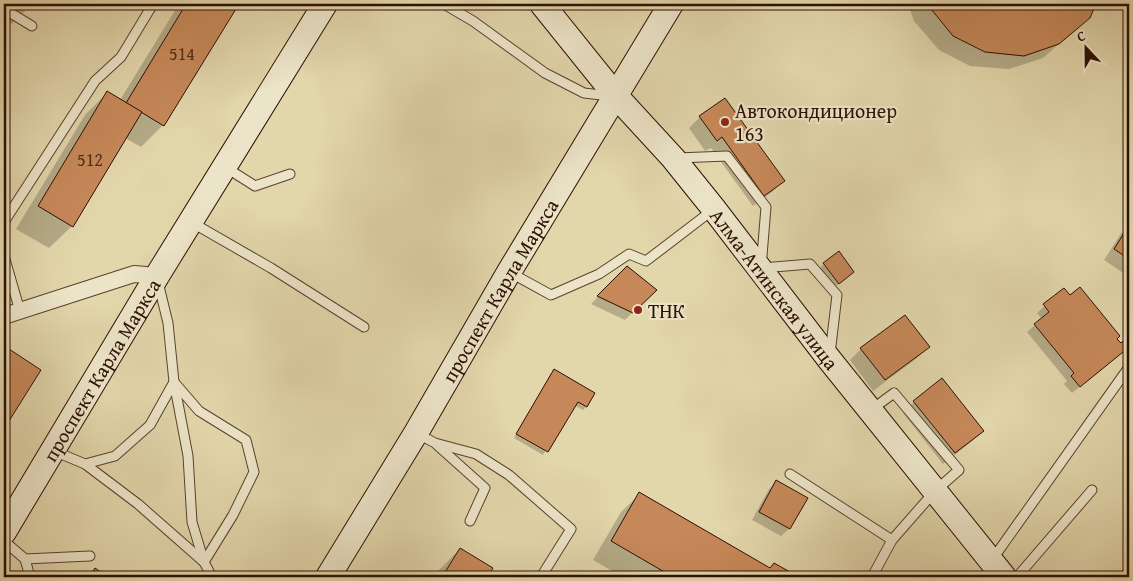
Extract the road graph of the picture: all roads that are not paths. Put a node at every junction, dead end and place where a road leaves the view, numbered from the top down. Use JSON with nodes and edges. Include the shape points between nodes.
{"nodes":[{"id":1,"x":153,"y":4,"type":"edge"},
{"id":2,"x":325,"y":4,"type":"edge"},
{"id":3,"x":444,"y":4,"type":"edge"},
{"id":4,"x":542,"y":4,"type":"edge"},
{"id":5,"x":671,"y":4,"type":"edge"},
{"id":6,"x":4,"y":9,"type":"edge"},
{"id":7,"x":32,"y":26,"type":"dead end"},
{"id":8,"x":616,"y":96,"type":"junction"},
{"id":9,"x":673,"y":158,"type":"junction"},
{"id":10,"x":225,"y":167,"type":"junction"},
{"id":11,"x":290,"y":174,"type":"dead end"},
{"id":12,"x":714,"y":209,"type":"junction"},
{"id":13,"x":4,"y":222,"type":"edge"},
{"id":14,"x":191,"y":222,"type":"junction"},
{"id":15,"x":4,"y":256,"type":"edge"},
{"id":16,"x":761,"y":268,"type":"junction"},
{"id":17,"x":509,"y":272,"type":"junction"},
{"id":18,"x":157,"y":276,"type":"junction"},
{"id":19,"x":20,"y":311,"type":"junction"},
{"id":20,"x":4,"y":316,"type":"edge"},
{"id":21,"x":364,"y":327,"type":"dead end"},
{"id":22,"x":829,"y":359,"type":"junction"},
{"id":23,"x":1129,"y":367,"type":"edge"},
{"id":24,"x":174,"y":382,"type":"junction"},
{"id":25,"x":870,"y":411,"type":"junction"},
{"id":26,"x":426,"y":438,"type":"junction"},
{"id":27,"x":52,"y":450,"type":"junction"},
{"id":28,"x":85,"y":464,"type":"junction"},
{"id":29,"x":790,"y":474,"type":"dead end"},
{"id":30,"x":1092,"y":490,"type":"dead end"},
{"id":31,"x":935,"y":492,"type":"junction"},
{"id":32,"x":470,"y":522,"type":"dead end"},
{"id":33,"x":4,"y":532,"type":"edge"},
{"id":34,"x":892,"y":540,"type":"junction"},
{"id":35,"x":4,"y":541,"type":"edge"},
{"id":36,"x":90,"y":556,"type":"dead end"},
{"id":37,"x":25,"y":559,"type":"junction"},
{"id":38,"x":204,"y":562,"type":"junction"},
{"id":39,"x":997,"y":570,"type":"edge"},
{"id":40,"x":30,"y":577,"type":"edge"},
{"id":41,"x":212,"y":577,"type":"edge"},
{"id":42,"x":328,"y":577,"type":"edge"},
{"id":43,"x":541,"y":577,"type":"edge"},
{"id":44,"x":872,"y":577,"type":"edge"},
{"id":45,"x":1017,"y":577,"type":"edge"}],
"edges":[{"from":1,"to":13,"type":"lane","via":[[121,56],[95,81]]},
{"from":2,"to":10,"type":"main road","name":"проспект Карла Маркса"},
{"from":3,"to":8,"type":"lane","via":[[545,73],[584,93]]},
{"from":4,"to":8,"type":"main road","name":"Алма-Атинская улица"},
{"from":5,"to":8,"type":"main road","name":"проспект Карла Маркса"},
{"from":6,"to":7,"type":"lane"},
{"from":8,"to":9,"type":"main road","name":"Алма-Атинская улица"},
{"from":8,"to":17,"type":"main road","name":"проспект Карла Маркса"},
{"from":9,"to":12,"type":"main road","name":"Алма-Атинская улица"},
{"from":9,"to":16,"type":"lane","via":[[728,156],[766,208]]},
{"from":10,"to":11,"type":"lane","via":[[255,186]]},
{"from":10,"to":14,"type":"main road","name":"проспект Карла Маркса"},
{"from":12,"to":16,"type":"main road","name":"Алма-Атинская улица"},
{"from":12,"to":17,"type":"lane","via":[[646,262],[629,254],[599,274],[551,295]]},
{"from":14,"to":18,"type":"main road","name":"проспект Карла Маркса"},
{"from":14,"to":21,"type":"lane"},
{"from":15,"to":19,"type":"lane"},
{"from":16,"to":22,"type":"main road","name":"Алма-Атинская улица"},
{"from":16,"to":22,"type":"lane","via":[[810,264],[837,295]]},
{"from":17,"to":26,"type":"main road","name":"проспект Карла Маркса"},
{"from":18,"to":19,"type":"street","via":[[134,274]]},
{"from":18,"to":24,"type":"lane","via":[[168,323]]},
{"from":18,"to":27,"type":"main road","name":"проспект Карла Маркса"},
{"from":19,"to":20,"type":"street"},
{"from":22,"to":25,"type":"main road","name":"Алма-Атинская улица"},
{"from":23,"to":39,"type":"lane"},
{"from":24,"to":28,"type":"lane","via":[[150,426],[115,456]]},
{"from":24,"to":38,"type":"lane","via":[[188,456],[192,522]]},
{"from":24,"to":38,"type":"lane","via":[[199,411],[246,440],[254,472],[233,515]]},
{"from":25,"to":31,"type":"main road","name":"Алма-Атинская улица"},
{"from":25,"to":31,"type":"lane","via":[[894,393],[959,470]]},
{"from":26,"to":32,"type":"lane","via":[[485,488]]},
{"from":26,"to":42,"type":"main road","name":"проспект Карла Маркса"},
{"from":26,"to":43,"type":"lane","via":[[476,454],[508,475],[571,530]]},
{"from":27,"to":28,"type":"lane"},
{"from":27,"to":33,"type":"main road","name":"проспект Карла Маркса"},
{"from":28,"to":38,"type":"lane","via":[[138,504]]},
{"from":29,"to":34,"type":"lane"},
{"from":30,"to":45,"type":"lane"},
{"from":31,"to":34,"type":"lane"},
{"from":31,"to":39,"type":"main road","name":"Алма-Атинская улица"},
{"from":34,"to":44,"type":"lane"},
{"from":35,"to":37,"type":"lane"},
{"from":36,"to":37,"type":"lane"},
{"from":37,"to":40,"type":"lane"},
{"from":38,"to":41,"type":"lane"}]}
